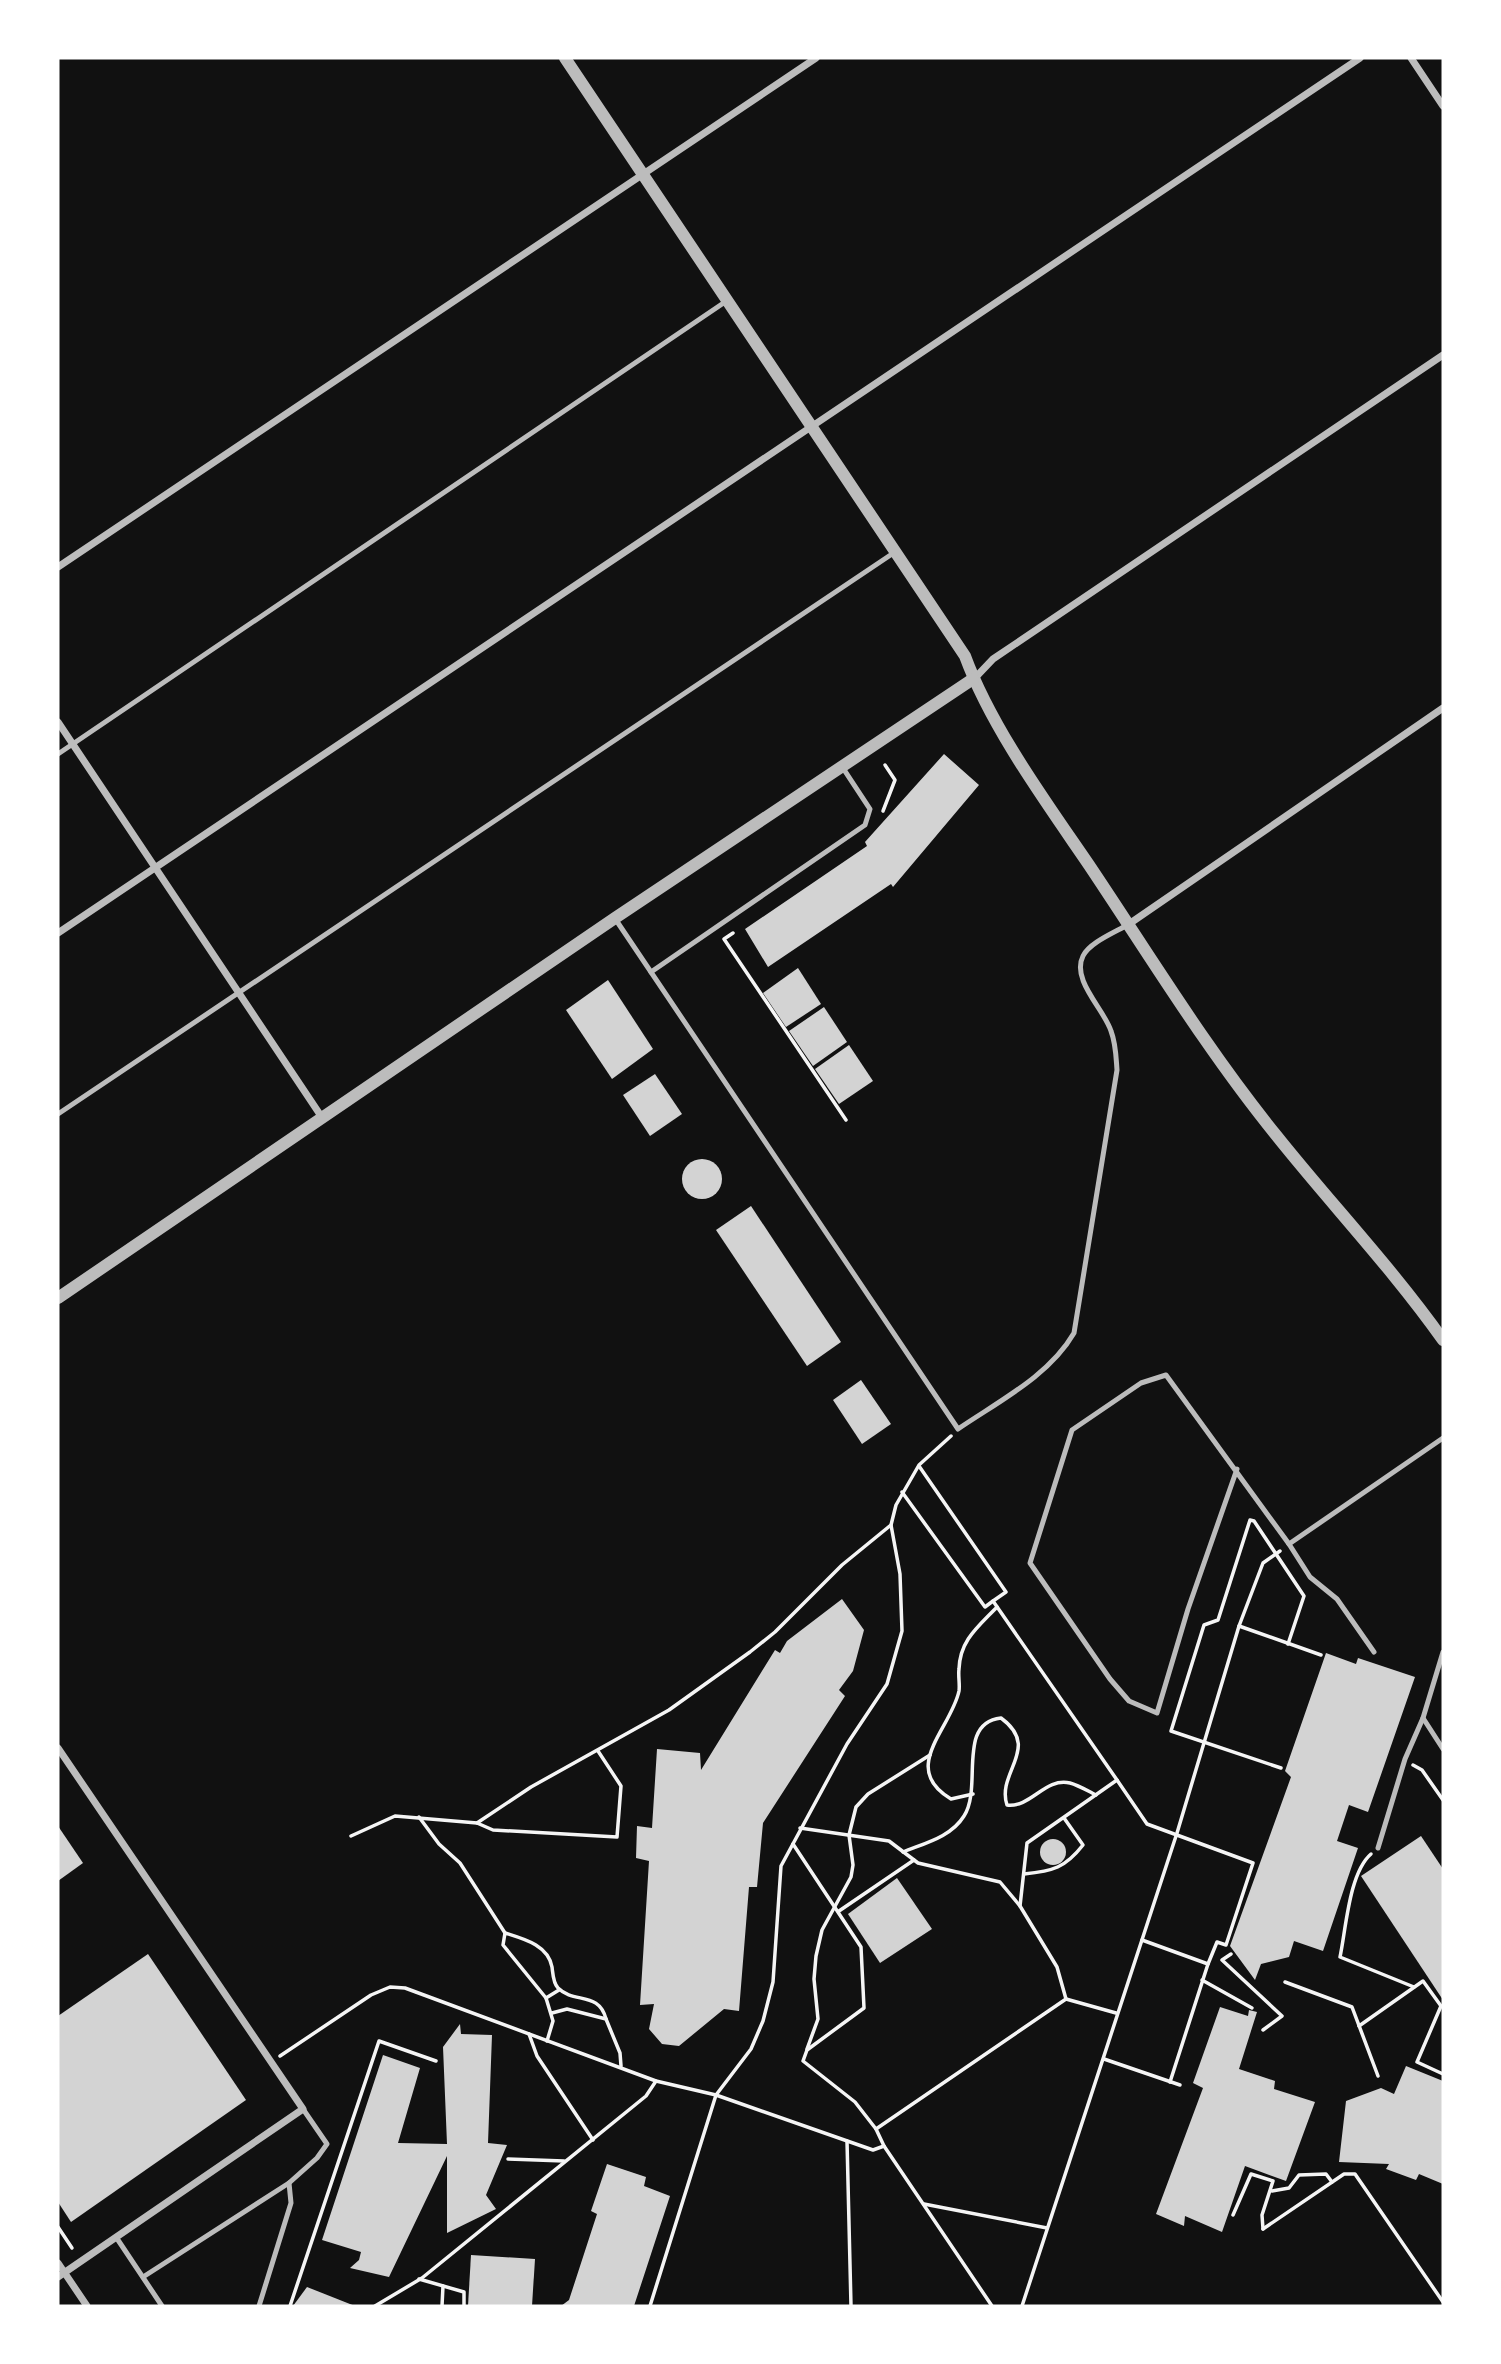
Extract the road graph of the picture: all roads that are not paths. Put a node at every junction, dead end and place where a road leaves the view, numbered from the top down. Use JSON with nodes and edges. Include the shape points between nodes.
{"nodes":[{"id":1,"x":565,"y":58,"type":"edge"},
{"id":2,"x":816,"y":58,"type":"edge"},
{"id":3,"x":1360,"y":58,"type":"edge"},
{"id":4,"x":1411,"y":58,"type":"edge"},
{"id":5,"x":1443,"y":106,"type":"edge"},
{"id":6,"x":643,"y":175,"type":"junction"},
{"id":7,"x":728,"y":300,"type":"junction"},
{"id":8,"x":1443,"y":355,"type":"edge"},
{"id":9,"x":811,"y":425,"type":"junction"},
{"id":10,"x":896,"y":552,"type":"junction"},
{"id":11,"x":58,"y":567,"type":"edge"},
{"id":12,"x":973,"y":679,"type":"junction"},
{"id":13,"x":1443,"y":708,"type":"edge"},
{"id":14,"x":58,"y":722,"type":"edge"},
{"id":15,"x":72,"y":744,"type":"junction"},
{"id":16,"x":58,"y":754,"type":"edge"},
{"id":17,"x":842,"y":766,"type":"junction"},
{"id":18,"x":156,"y":866,"type":"junction"},
{"id":19,"x":615,"y":918,"type":"junction"},
{"id":20,"x":1129,"y":924,"type":"junction"},
{"id":21,"x":58,"y":933,"type":"edge"},
{"id":22,"x":651,"y":972,"type":"junction"},
{"id":23,"x":237,"y":991,"type":"junction"},
{"id":24,"x":58,"y":1114,"type":"edge"},
{"id":25,"x":323,"y":1119,"type":"junction"},
{"id":26,"x":58,"y":1298,"type":"edge"},
{"id":27,"x":1443,"y":1340,"type":"edge"},
{"id":28,"x":1443,"y":1437,"type":"edge"},
{"id":29,"x":1237,"y":1469,"type":"junction"},
{"id":30,"x":1289,"y":1544,"type":"junction"},
{"id":31,"x":1374,"y":1652,"type":"dead end"},
{"id":32,"x":1443,"y":1652,"type":"edge"},
{"id":33,"x":1423,"y":1718,"type":"junction"},
{"id":34,"x":1443,"y":1748,"type":"edge"},
{"id":35,"x":59,"y":1752,"type":"edge"},
{"id":36,"x":1378,"y":1848,"type":"road end"},
{"id":37,"x":303,"y":2109,"type":"junction"},
{"id":38,"x":289,"y":2183,"type":"junction"},
{"id":39,"x":116,"y":2238,"type":"junction"},
{"id":40,"x":58,"y":2263,"type":"edge"},
{"id":41,"x":61,"y":2275,"type":"edge"},
{"id":42,"x":143,"y":2277,"type":"junction"},
{"id":43,"x":87,"y":2306,"type":"edge"},
{"id":44,"x":162,"y":2306,"type":"edge"},
{"id":45,"x":259,"y":2306,"type":"edge"}],
"edges":[{"from":1,"to":6,"type":"street"},
{"from":2,"to":6,"type":"street"},
{"from":3,"to":9,"type":"street"},
{"from":4,"to":5,"type":"street"},
{"from":6,"to":7,"type":"street"},
{"from":6,"to":11,"type":"street"},
{"from":7,"to":9,"type":"street"},
{"from":7,"to":15,"type":"lane"},
{"from":8,"to":12,"type":"street","via":[[993,659]]},
{"from":9,"to":10,"type":"street"},
{"from":9,"to":18,"type":"street"},
{"from":10,"to":12,"type":"street","via":[[965,656]]},
{"from":10,"to":23,"type":"lane"},
{"from":12,"to":17,"type":"street"},
{"from":12,"to":20,"type":"street","via":[[1040,793]]},
{"from":13,"to":20,"type":"street"},
{"from":14,"to":15,"type":"street"},
{"from":15,"to":16,"type":"lane"},
{"from":15,"to":18,"type":"street"},
{"from":17,"to":19,"type":"street"},
{"from":17,"to":22,"type":"lane","via":[[870,809],[865,825]]},
{"from":18,"to":21,"type":"street"},
{"from":18,"to":23,"type":"street"},
{"from":19,"to":22,"type":"lane"},
{"from":19,"to":25,"type":"street"},
{"from":20,"to":22,"type":"lane","via":[[1091,947],[1080,967],[1112,1032],[1117,1070],[1074,1333],[1046,1368],[958,1429]]},
{"from":20,"to":27,"type":"street","via":[[1212,1050],[1275,1134]]},
{"from":23,"to":24,"type":"lane"},
{"from":23,"to":25,"type":"street"},
{"from":25,"to":26,"type":"street"},
{"from":28,"to":30,"type":"lane"},
{"from":29,"to":29,"type":"lane","via":[[1166,1375],[1141,1383],[1072,1430],[1030,1563],[1110,1679],[1129,1701],[1157,1713]]},
{"from":29,"to":30,"type":"lane"},
{"from":30,"to":31,"type":"lane","via":[[1310,1577],[1337,1599]]},
{"from":32,"to":33,"type":"lane"},
{"from":33,"to":34,"type":"lane"},
{"from":33,"to":36,"type":"lane","via":[[1405,1759]]},
{"from":35,"to":37,"type":"street"},
{"from":37,"to":38,"type":"lane","via":[[327,2144]]},
{"from":37,"to":39,"type":"street"},
{"from":38,"to":42,"type":"lane"},
{"from":38,"to":45,"type":"lane","via":[[292,2203]]},
{"from":39,"to":41,"type":"street"},
{"from":39,"to":42,"type":"lane"},
{"from":40,"to":41,"type":"street"},
{"from":41,"to":43,"type":"street"},
{"from":42,"to":44,"type":"lane"}]}
